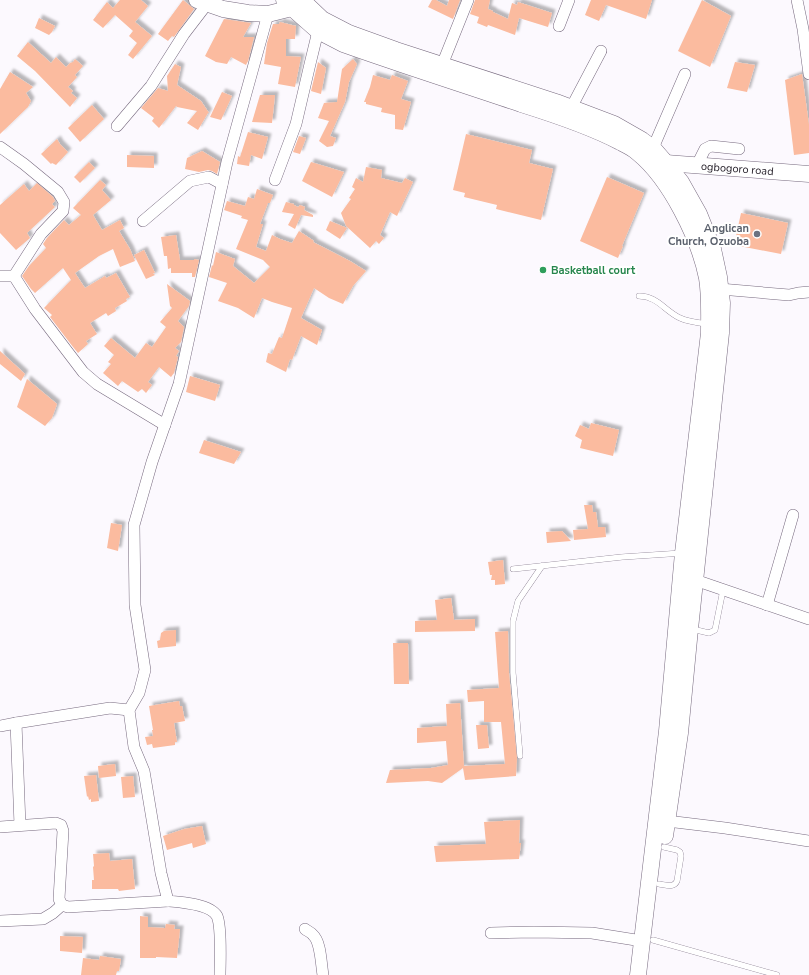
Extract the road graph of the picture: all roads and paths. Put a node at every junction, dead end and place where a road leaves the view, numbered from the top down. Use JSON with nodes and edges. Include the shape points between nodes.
{"nodes":[{"id":1,"x":468,"y":0,"type":"edge"},
{"id":2,"x":569,"y":0,"type":"edge"},
{"id":3,"x":797,"y":0,"type":"edge"},
{"id":4,"x":202,"y":2,"type":"edge"},
{"id":5,"x":300,"y":3,"type":"edge"},
{"id":6,"x":268,"y":14,"type":"junction"},
{"id":7,"x":559,"y":26,"type":"dead end"},
{"id":8,"x":806,"y":29,"type":"edge"},
{"id":9,"x":318,"y":31,"type":"junction"},
{"id":10,"x":601,"y":51,"type":"dead end"},
{"id":11,"x":442,"y":65,"type":"junction"},
{"id":12,"x":685,"y":74,"type":"dead end"},
{"id":13,"x":809,"y":74,"type":"edge"},
{"id":14,"x":571,"y":108,"type":"junction"},
{"id":15,"x":117,"y":126,"type":"dead end"},
{"id":16,"x":0,"y":147,"type":"edge"},
{"id":17,"x":653,"y":148,"type":"junction"},
{"id":18,"x":739,"y":149,"type":"dead end"},
{"id":19,"x":697,"y":165,"type":"junction"},
{"id":20,"x":660,"y":166,"type":"junction"},
{"id":21,"x":809,"y":174,"type":"edge"},
{"id":22,"x":275,"y":180,"type":"dead end"},
{"id":23,"x":222,"y":184,"type":"junction"},
{"id":24,"x":144,"y":221,"type":"dead end"},
{"id":25,"x":0,"y":276,"type":"edge"},
{"id":26,"x":14,"y":276,"type":"junction"},
{"id":27,"x":720,"y":289,"type":"junction"},
{"id":28,"x":809,"y":292,"type":"edge"},
{"id":29,"x":639,"y":296,"type":"dead end"},
{"id":30,"x":709,"y":324,"type":"junction"},
{"id":31,"x":165,"y":425,"type":"junction"},
{"id":32,"x":793,"y":515,"type":"dead end"},
{"id":33,"x":683,"y":553,"type":"junction"},
{"id":34,"x":542,"y":566,"type":"junction"},
{"id":35,"x":513,"y":569,"type":"dead end"},
{"id":36,"x":696,"y":580,"type":"junction"},
{"id":37,"x":723,"y":590,"type":"junction"},
{"id":38,"x":766,"y":605,"type":"junction"},
{"id":39,"x":809,"y":619,"type":"edge"},
{"id":40,"x":690,"y":628,"type":"junction"},
{"id":41,"x":129,"y":710,"type":"junction"},
{"id":42,"x":16,"y":722,"type":"junction"},
{"id":43,"x":0,"y":726,"type":"edge"},
{"id":44,"x":674,"y":732,"type":"junction"},
{"id":45,"x":520,"y":756,"type":"dead end"},
{"id":46,"x":667,"y":821,"type":"junction"},
{"id":47,"x":20,"y":826,"type":"junction"},
{"id":48,"x":0,"y":827,"type":"edge"},
{"id":49,"x":809,"y":840,"type":"edge"},
{"id":50,"x":168,"y":901,"type":"junction"},
{"id":51,"x":62,"y":905,"type":"junction"},
{"id":52,"x":0,"y":921,"type":"edge"},
{"id":53,"x":305,"y":929,"type":"dead end"},
{"id":54,"x":492,"y":933,"type":"dead end"},
{"id":55,"x":647,"y":940,"type":"junction"},
{"id":56,"x":220,"y":975,"type":"edge"},
{"id":57,"x":323,"y":975,"type":"edge"},
{"id":58,"x":638,"y":975,"type":"edge"},
{"id":59,"x":648,"y":975,"type":"edge"},
{"id":60,"x":777,"y":975,"type":"edge"}],
"edges":[{"from":1,"to":11,"type":"street"},
{"from":2,"to":7,"type":"street"},
{"from":3,"to":8,"type":"street"},
{"from":4,"to":6,"type":"main road","via":[[223,10]]},
{"from":4,"to":15,"type":"street","via":[[151,86]]},
{"from":5,"to":6,"type":"main road"},
{"from":5,"to":9,"type":"main road"},
{"from":5,"to":11,"type":"main road","via":[[322,19],[349,33]]},
{"from":6,"to":23,"type":"street"},
{"from":8,"to":13,"type":"street"},
{"from":9,"to":20,"type":"main road","via":[[343,44],[553,114],[608,136]]},
{"from":9,"to":22,"type":"street","via":[[296,124]]},
{"from":10,"to":14,"type":"street"},
{"from":11,"to":14,"type":"main road"},
{"from":12,"to":17,"type":"street"},
{"from":14,"to":17,"type":"main road","via":[[614,124]]},
{"from":16,"to":26,"type":"street","via":[[58,192],[64,202],[63,211],[41,234]]},
{"from":17,"to":20,"type":"main road"},
{"from":18,"to":19,"type":"street","via":[[711,146],[705,149]]},
{"from":19,"to":20,"type":"main road","name":"ogbogoro road"},
{"from":19,"to":21,"type":"main road","name":"ogbogoro road"},
{"from":20,"to":27,"type":"main road","via":[[681,182],[699,214],[713,249]]},
{"from":20,"to":30,"type":"main road","via":[[700,254],[707,278]]},
{"from":23,"to":24,"type":"street","via":[[209,177],[190,181]]},
{"from":23,"to":31,"type":"street","via":[[179,384]]},
{"from":25,"to":26,"type":"street"},
{"from":26,"to":31,"type":"street","via":[[35,309],[83,372],[97,384]]},
{"from":27,"to":28,"type":"street","via":[[789,295]]},
{"from":27,"to":36,"type":"main road","via":[[721,333]]},
{"from":29,"to":30,"type":"lane","via":[[655,300],[680,318]]},
{"from":30,"to":33,"type":"main road"},
{"from":31,"to":41,"type":"street","via":[[134,525],[135,605],[145,670],[139,692]]},
{"from":32,"to":38,"type":"street"},
{"from":33,"to":34,"type":"lane"},
{"from":33,"to":44,"type":"main road"},
{"from":34,"to":35,"type":"lane"},
{"from":34,"to":45,"type":"lane","via":[[518,601],[513,621],[513,673]]},
{"from":36,"to":37,"type":"street"},
{"from":36,"to":40,"type":"main road"},
{"from":37,"to":38,"type":"street"},
{"from":37,"to":40,"type":"lane","via":[[714,630],[709,633]]},
{"from":38,"to":39,"type":"street"},
{"from":40,"to":44,"type":"main road"},
{"from":41,"to":42,"type":"street","via":[[110,708]]},
{"from":41,"to":50,"type":"street","via":[[134,747],[144,771]]},
{"from":42,"to":43,"type":"street"},
{"from":42,"to":47,"type":"street"},
{"from":44,"to":46,"type":"main road"},
{"from":44,"to":55,"type":"main road"},
{"from":46,"to":49,"type":"street"},
{"from":46,"to":55,"type":"main road","via":[[660,884]]},
{"from":47,"to":48,"type":"street"},
{"from":47,"to":51,"type":"street","via":[[56,823],[60,825],[63,831],[59,899]]},
{"from":50,"to":51,"type":"street","via":[[68,907]]},
{"from":50,"to":56,"type":"street","via":[[210,909],[216,916],[219,927]]},
{"from":51,"to":52,"type":"street","via":[[43,919]]},
{"from":53,"to":57,"type":"street","via":[[317,942]]},
{"from":54,"to":55,"type":"street","via":[[592,934]]},
{"from":55,"to":58,"type":"main road"},
{"from":55,"to":59,"type":"main road"},
{"from":55,"to":60,"type":"lane"}]}
